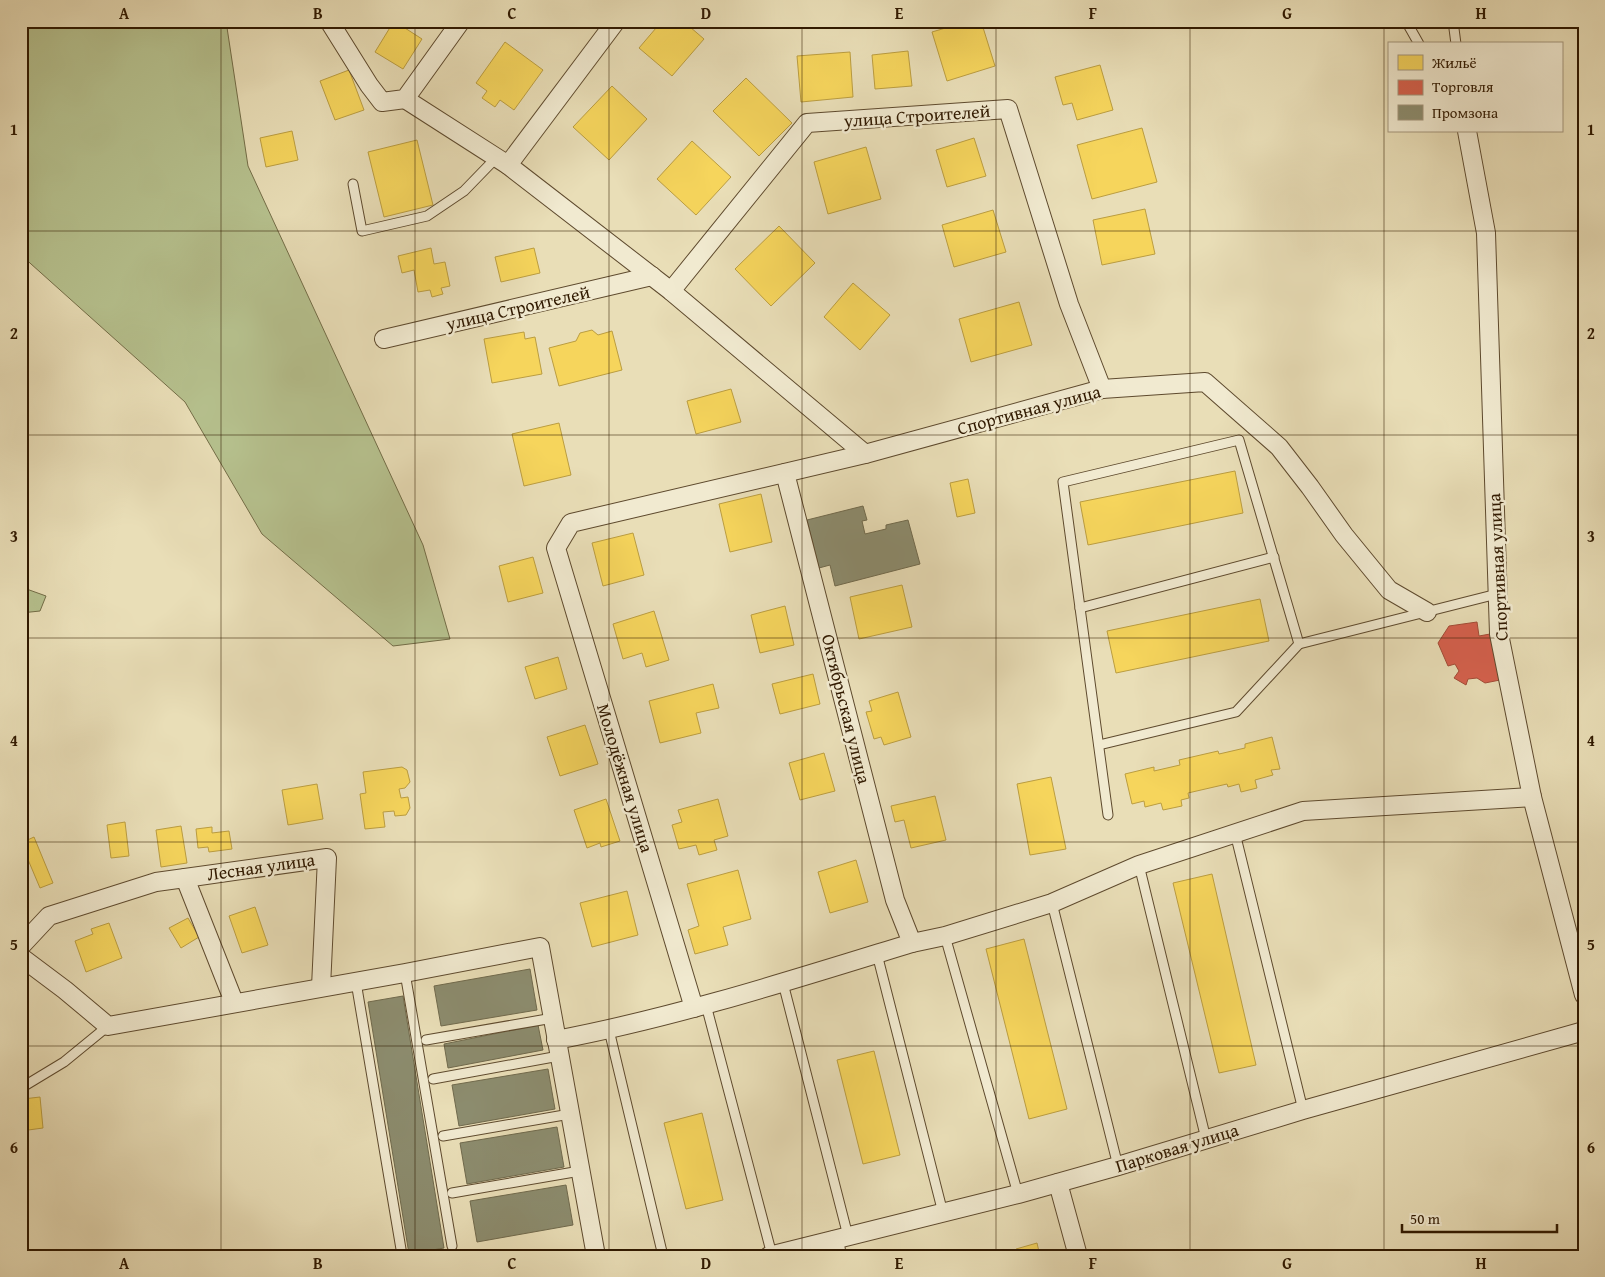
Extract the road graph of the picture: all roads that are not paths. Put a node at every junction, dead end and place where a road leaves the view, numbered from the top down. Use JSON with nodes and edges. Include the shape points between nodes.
{"nodes":[{"id":1,"x":329,"y":21,"type":"edge"},
{"id":2,"x":461,"y":21,"type":"edge"},
{"id":3,"x":616,"y":21,"type":"edge"},
{"id":4,"x":1406,"y":21,"type":"edge"},
{"id":5,"x":1453,"y":21,"type":"edge"},
{"id":6,"x":1418,"y":42,"type":"edge"},
{"id":7,"x":1456,"y":42,"type":"edge"},
{"id":8,"x":405,"y":99,"type":"junction"},
{"id":9,"x":1467,"y":132,"type":"edge"},
{"id":10,"x":502,"y":161,"type":"junction"},
{"id":11,"x":353,"y":184,"type":"dead end"},
{"id":12,"x":652,"y":276,"type":"junction"},
{"id":13,"x":671,"y":290,"type":"junction"},
{"id":14,"x":384,"y":339,"type":"dead end"},
{"id":15,"x":1102,"y":389,"type":"junction"},
{"id":16,"x":865,"y":454,"type":"junction"},
{"id":17,"x":784,"y":473,"type":"junction"},
{"id":18,"x":556,"y":548,"type":"joint"},
{"id":19,"x":1274,"y":557,"type":"junction"},
{"id":20,"x":1497,"y":594,"type":"junction"},
{"id":21,"x":1080,"y":608,"type":"junction"},
{"id":22,"x":1427,"y":612,"type":"junction"},
{"id":23,"x":1299,"y":644,"type":"junction"},
{"id":24,"x":1099,"y":744,"type":"junction"},
{"id":25,"x":1532,"y":797,"type":"junction"},
{"id":26,"x":1108,"y":815,"type":"dead end"},
{"id":27,"x":1235,"y":833,"type":"junction"},
{"id":28,"x":1139,"y":865,"type":"junction"},
{"id":29,"x":185,"y":878,"type":"junction"},
{"id":30,"x":1052,"y":903,"type":"junction"},
{"id":31,"x":945,"y":936,"type":"junction"},
{"id":32,"x":912,"y":943,"type":"junction"},
{"id":33,"x":21,"y":946,"type":"edge"},
{"id":34,"x":877,"y":954,"type":"junction"},
{"id":35,"x":21,"y":957,"type":"edge"},
{"id":36,"x":405,"y":973,"type":"junction"},
{"id":37,"x":356,"y":982,"type":"junction"},
{"id":38,"x":783,"y":983,"type":"junction"},
{"id":39,"x":322,"y":987,"type":"junction"},
{"id":40,"x":1584,"y":995,"type":"edge"},
{"id":41,"x":234,"y":1002,"type":"junction"},
{"id":42,"x":700,"y":1006,"type":"junction"},
{"id":43,"x":553,"y":1018,"type":"junction"},
{"id":44,"x":108,"y":1026,"type":"junction"},
{"id":45,"x":609,"y":1030,"type":"junction"},
{"id":46,"x":1584,"y":1031,"type":"edge"},
{"id":47,"x":426,"y":1040,"type":"dead end"},
{"id":48,"x":558,"y":1048,"type":"junction"},
{"id":49,"x":433,"y":1079,"type":"dead end"},
{"id":50,"x":21,"y":1088,"type":"edge"},
{"id":51,"x":1303,"y":1110,"type":"junction"},
{"id":52,"x":570,"y":1114,"type":"junction"},
{"id":53,"x":442,"y":1136,"type":"dead end"},
{"id":54,"x":1206,"y":1139,"type":"junction"},
{"id":55,"x":1118,"y":1166,"type":"junction"},
{"id":56,"x":580,"y":1171,"type":"junction"},
{"id":57,"x":1058,"y":1183,"type":"junction"},
{"id":58,"x":452,"y":1193,"type":"dead end"},
{"id":59,"x":1018,"y":1194,"type":"junction"},
{"id":60,"x":943,"y":1213,"type":"junction"},
{"id":61,"x":840,"y":1244,"type":"edge"},
{"id":62,"x":452,"y":1246,"type":"dead end"},
{"id":63,"x":402,"y":1255,"type":"edge"},
{"id":64,"x":770,"y":1255,"type":"edge"},
{"id":65,"x":596,"y":1256,"type":"edge"},
{"id":66,"x":663,"y":1256,"type":"edge"},
{"id":67,"x":1078,"y":1256,"type":"edge"}],
"edges":[{"from":1,"to":8,"type":"street","via":[[382,102]]},
{"from":2,"to":8,"type":"street"},
{"from":3,"to":10,"type":"street"},
{"from":4,"to":6,"type":"lane"},
{"from":5,"to":7,"type":"lane"},
{"from":8,"to":10,"type":"street"},
{"from":9,"to":20,"type":"street","name":"Спортивная улица","via":[[1486,233]]},
{"from":10,"to":11,"type":"lane","via":[[427,216],[362,231]]},
{"from":10,"to":12,"type":"street"},
{"from":12,"to":13,"type":"street"},
{"from":12,"to":14,"type":"street","name":"улица Строителей"},
{"from":13,"to":15,"type":"street","name":"улица Строителей","via":[[807,123],[1008,110],[1069,304]]},
{"from":13,"to":16,"type":"street"},
{"from":15,"to":16,"type":"street","name":"Спортивная улица"},
{"from":15,"to":22,"type":"street","name":"Спортивная улица","via":[[1205,382],[1279,447],[1344,535],[1390,590]]},
{"from":16,"to":17,"type":"street","name":"Спортивная улица"},
{"from":17,"to":18,"type":"street","name":"Спортивная улица","via":[[570,523]]},
{"from":17,"to":32,"type":"street","name":"Октябрьская улица","via":[[895,900]]},
{"from":18,"to":42,"type":"street","name":"Молодёжная улица"},
{"from":19,"to":21,"type":"lane"},
{"from":19,"to":21,"type":"lane","via":[[1239,440],[1063,482]]},
{"from":19,"to":23,"type":"lane"},
{"from":20,"to":22,"type":"lane"},
{"from":20,"to":25,"type":"street","name":"Спортивная улица","via":[[1498,634]]},
{"from":21,"to":24,"type":"lane"},
{"from":22,"to":23,"type":"lane"},
{"from":23,"to":24,"type":"lane","via":[[1236,712]]},
{"from":24,"to":26,"type":"lane"},
{"from":25,"to":27,"type":"street","via":[[1303,811]]},
{"from":25,"to":40,"type":"street","name":"Спортивная улица"},
{"from":27,"to":28,"type":"street"},
{"from":27,"to":51,"type":"lane"},
{"from":28,"to":30,"type":"street"},
{"from":28,"to":54,"type":"lane"},
{"from":29,"to":33,"type":"street","name":"Лесная улица","via":[[156,882],[49,916]]},
{"from":29,"to":39,"type":"street","name":"Лесная улица","via":[[327,858]]},
{"from":29,"to":41,"type":"street","name":"Лесная улица"},
{"from":30,"to":31,"type":"street"},
{"from":30,"to":55,"type":"lane"},
{"from":31,"to":32,"type":"street"},
{"from":31,"to":59,"type":"lane"},
{"from":32,"to":34,"type":"street"},
{"from":34,"to":38,"type":"street"},
{"from":34,"to":60,"type":"lane"},
{"from":35,"to":44,"type":"street"},
{"from":36,"to":37,"type":"street"},
{"from":36,"to":43,"type":"street","via":[[540,947]]},
{"from":36,"to":62,"type":"lane"},
{"from":37,"to":39,"type":"street"},
{"from":37,"to":63,"type":"lane"},
{"from":38,"to":42,"type":"street"},
{"from":38,"to":61,"type":"lane"},
{"from":39,"to":41,"type":"street"},
{"from":41,"to":44,"type":"street"},
{"from":42,"to":45,"type":"street"},
{"from":42,"to":64,"type":"lane"},
{"from":43,"to":47,"type":"lane"},
{"from":43,"to":48,"type":"street"},
{"from":44,"to":50,"type":"lane","via":[[64,1062]]},
{"from":45,"to":48,"type":"street"},
{"from":45,"to":66,"type":"lane"},
{"from":46,"to":51,"type":"street","name":"Парковая улица"},
{"from":48,"to":49,"type":"lane"},
{"from":48,"to":52,"type":"street"},
{"from":51,"to":54,"type":"street","name":"Парковая улица"},
{"from":52,"to":53,"type":"lane"},
{"from":52,"to":56,"type":"street"},
{"from":54,"to":55,"type":"street","name":"Парковая улица"},
{"from":55,"to":57,"type":"street","name":"Парковая улица"},
{"from":56,"to":58,"type":"lane"},
{"from":56,"to":65,"type":"street"},
{"from":57,"to":59,"type":"street","name":"Парковая улица"},
{"from":57,"to":67,"type":"street"},
{"from":59,"to":60,"type":"street","name":"Парковая улица"},
{"from":60,"to":61,"type":"street","name":"Парковая улица"},
{"from":61,"to":64,"type":"street","name":"Парковая улица"}]}
